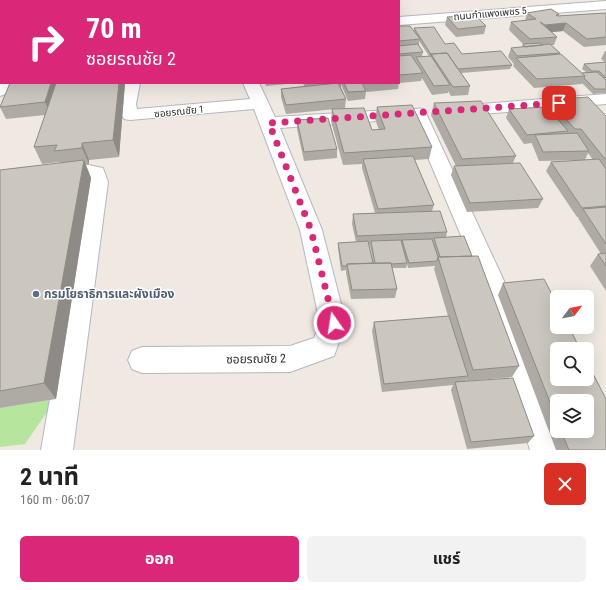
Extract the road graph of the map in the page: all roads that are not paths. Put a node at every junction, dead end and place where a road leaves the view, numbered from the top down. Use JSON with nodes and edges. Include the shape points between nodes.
{"nodes":[{"id":1,"x":606,"y":5,"type":"edge"},
{"id":2,"x":400,"y":21,"type":"edge"},
{"id":3,"x":132,"y":84,"type":"edge"},
{"id":4,"x":606,"y":99,"type":"edge"},
{"id":5,"x":260,"y":103,"type":"edge"},
{"id":6,"x":431,"y":112,"type":"junction"},
{"id":7,"x":0,"y":180,"type":"edge"},
{"id":8,"x":142,"y":360,"type":"dead end"},
{"id":9,"x":57,"y":450,"type":"edge"},
{"id":10,"x":546,"y":450,"type":"edge"}],
"edges":[{"from":1,"to":2,"type":"street","name":"ถนนกำแพงเพชร 5"},
{"from":3,"to":5,"type":"street","name":"ซอยรณชัย 1","via":[[128,104],[130,114]]},
{"from":4,"to":6,"type":"street"},
{"from":5,"to":6,"type":"street"},
{"from":5,"to":8,"type":"street","name":"ซอยรณชัย 2","via":[[311,230],[316,249],[334,323],[324,347],[290,359]]},
{"from":6,"to":10,"type":"street","via":[[493,283]]},
{"from":7,"to":9,"type":"street","via":[[88,171],[96,173],[98,182]]}]}
